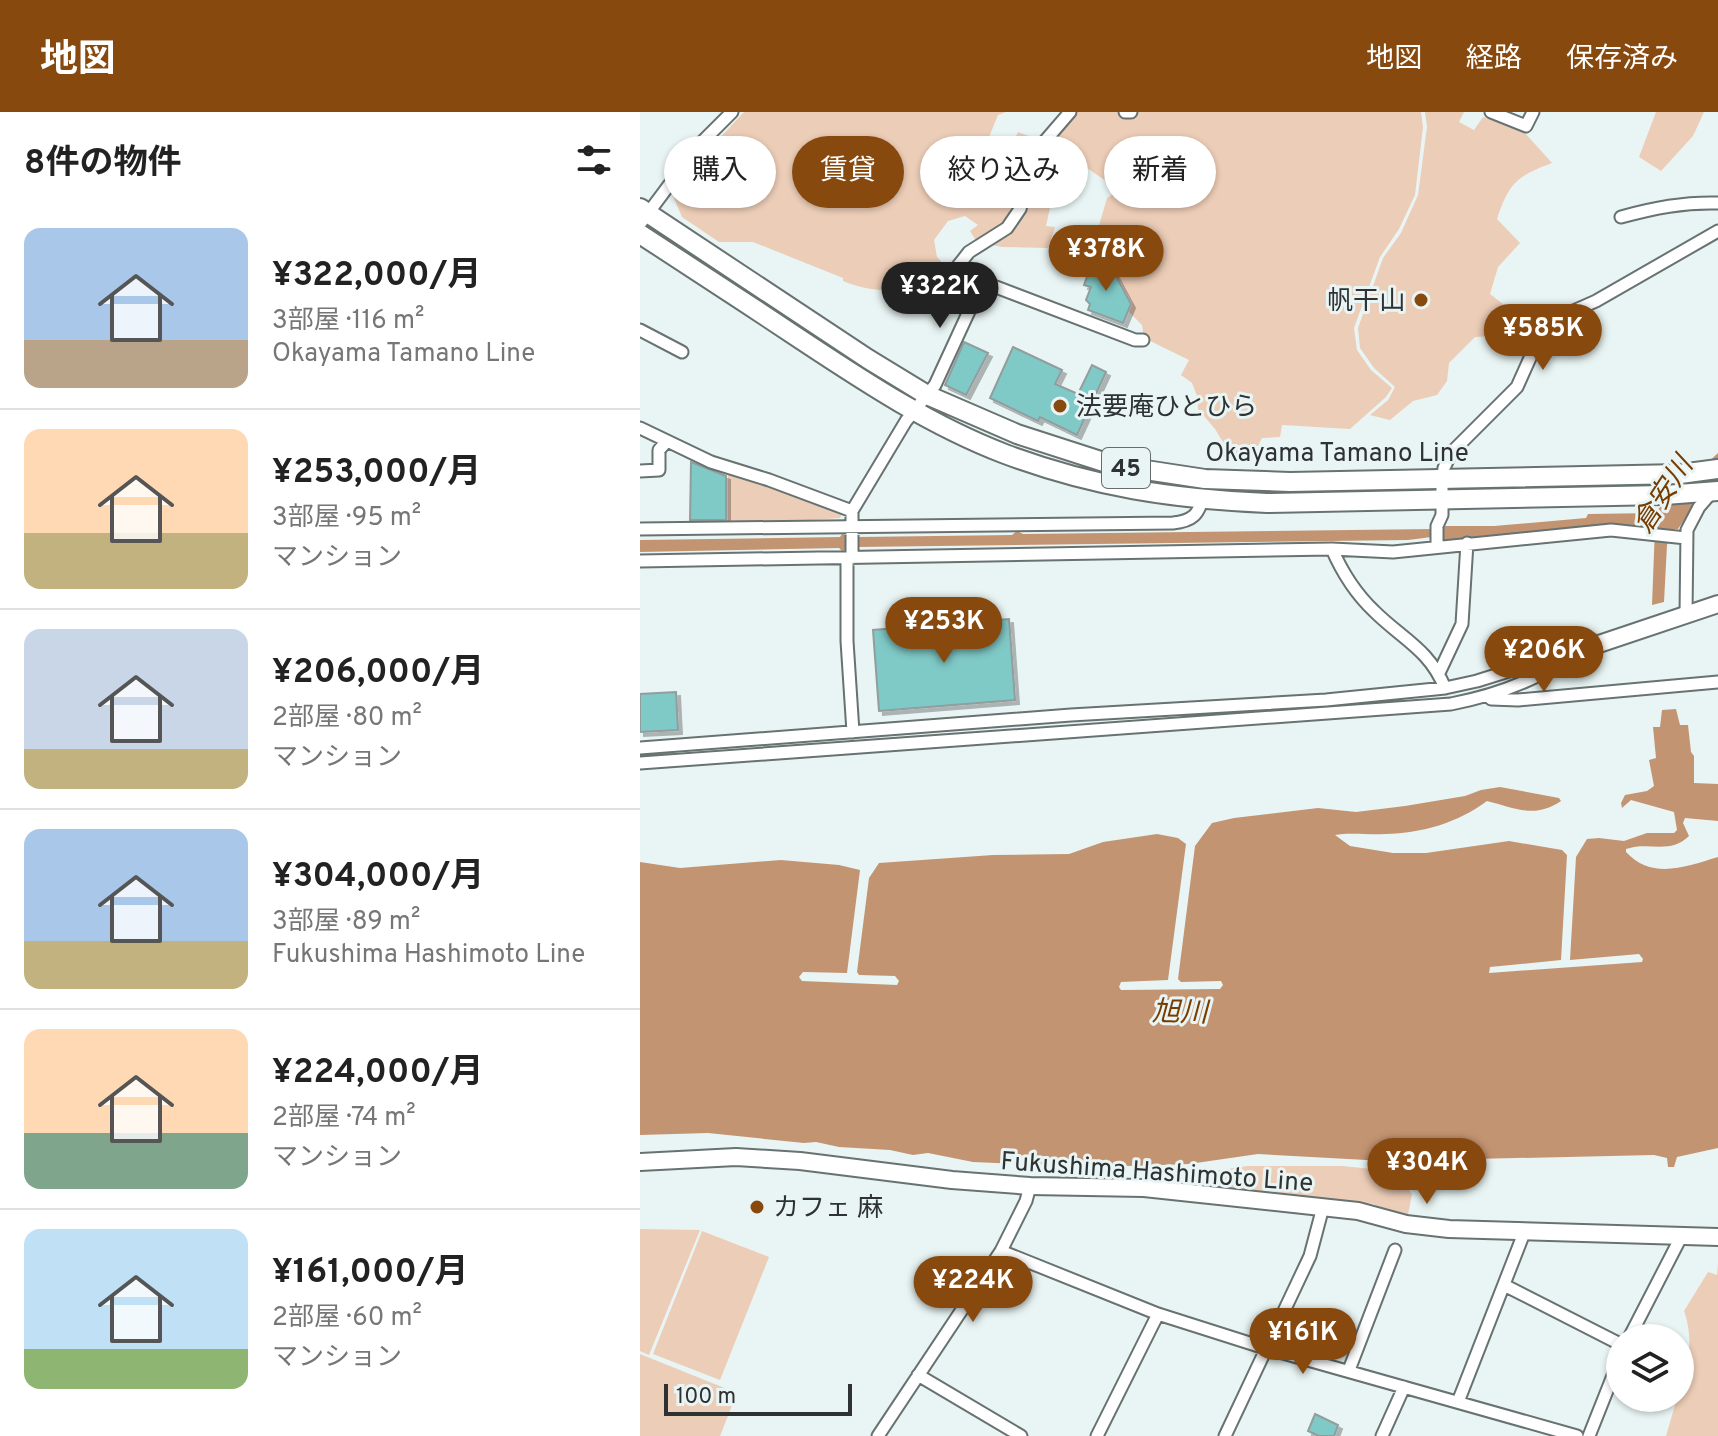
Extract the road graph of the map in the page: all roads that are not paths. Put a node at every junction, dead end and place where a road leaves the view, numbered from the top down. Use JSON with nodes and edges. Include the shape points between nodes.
{"nodes":[{"id":1,"x":732,"y":112,"type":"edge"},
{"id":2,"x":1070,"y":112,"type":"edge"},
{"id":3,"x":1491,"y":112,"type":"edge"},
{"id":4,"x":1533,"y":112,"type":"edge"},
{"id":5,"x":1718,"y":203,"type":"edge"},
{"id":6,"x":642,"y":215,"type":"edge"},
{"id":7,"x":1621,"y":217,"type":"dead end"},
{"id":8,"x":1718,"y":231,"type":"edge"},
{"id":9,"x":640,"y":234,"type":"edge"},
{"id":10,"x":982,"y":283,"type":"junction"},
{"id":11,"x":640,"y":330,"type":"edge"},
{"id":12,"x":1143,"y":340,"type":"dead end"},
{"id":13,"x":682,"y":352,"type":"dead end"},
{"id":14,"x":927,"y":395,"type":"junction"},
{"id":15,"x":914,"y":412,"type":"junction"},
{"id":16,"x":640,"y":428,"type":"edge"},
{"id":17,"x":667,"y":441,"type":"junction"},
{"id":18,"x":1718,"y":469,"type":"edge"},
{"id":19,"x":640,"y":471,"type":"edge"},
{"id":20,"x":1205,"y":479,"type":"junction"},
{"id":21,"x":1442,"y":481,"type":"junction"},
{"id":22,"x":1711,"y":492,"type":"edge"},
{"id":23,"x":1203,"y":500,"type":"junction"},
{"id":24,"x":1443,"y":500,"type":"junction"},
{"id":25,"x":852,"y":511,"type":"junction"},
{"id":26,"x":640,"y":529,"type":"edge"},
{"id":27,"x":852,"y":531,"type":"junction"},
{"id":28,"x":1686,"y":538,"type":"junction"},
{"id":29,"x":1437,"y":543,"type":"junction"},
{"id":30,"x":1467,"y":543,"type":"junction"},
{"id":31,"x":1332,"y":549,"type":"junction"},
{"id":32,"x":850,"y":556,"type":"junction"},
{"id":33,"x":640,"y":561,"type":"edge"},
{"id":34,"x":1718,"y":604,"type":"edge"},
{"id":35,"x":1686,"y":615,"type":"junction"},
{"id":36,"x":1590,"y":647,"type":"junction"},
{"id":37,"x":1439,"y":673,"type":"junction"},
{"id":38,"x":1718,"y":682,"type":"edge"},
{"id":39,"x":1445,"y":688,"type":"junction"},
{"id":40,"x":1479,"y":699,"type":"junction"},
{"id":41,"x":853,"y":732,"type":"junction"},
{"id":42,"x":640,"y":748,"type":"edge"},
{"id":43,"x":640,"y":763,"type":"edge"},
{"id":44,"x":640,"y":1162,"type":"edge"},
{"id":45,"x":1030,"y":1186,"type":"junction"},
{"id":46,"x":1323,"y":1207,"type":"junction"},
{"id":47,"x":1524,"y":1233,"type":"junction"},
{"id":48,"x":1681,"y":1237,"type":"junction"},
{"id":49,"x":1718,"y":1237,"type":"edge"},
{"id":50,"x":1395,"y":1250,"type":"dead end"},
{"id":51,"x":1001,"y":1251,"type":"junction"},
{"id":52,"x":1504,"y":1285,"type":"junction"},
{"id":53,"x":1158,"y":1314,"type":"junction"},
{"id":54,"x":1636,"y":1324,"type":"edge"},
{"id":55,"x":1606,"y":1337,"type":"edge"},
{"id":56,"x":1265,"y":1348,"type":"junction"},
{"id":57,"x":1349,"y":1370,"type":"junction"},
{"id":58,"x":918,"y":1375,"type":"junction"},
{"id":59,"x":1404,"y":1387,"type":"junction"},
{"id":60,"x":1606,"y":1393,"type":"edge"},
{"id":61,"x":1458,"y":1402,"type":"junction"},
{"id":62,"x":878,"y":1436,"type":"edge"},
{"id":63,"x":1021,"y":1436,"type":"edge"},
{"id":64,"x":1097,"y":1436,"type":"edge"},
{"id":65,"x":1225,"y":1436,"type":"edge"},
{"id":66,"x":1382,"y":1436,"type":"edge"},
{"id":67,"x":1577,"y":1436,"type":"edge"},
{"id":68,"x":1589,"y":1436,"type":"edge"}],
"edges":[{"from":1,"to":6,"type":"street"},
{"from":2,"to":10,"type":"street","via":[[1045,141],[1020,209],[1007,228],[969,252],[954,271]]},
{"from":3,"to":4,"type":"street","via":[[1526,126]]},
{"from":5,"to":7,"type":"street","via":[[1660,207]]},
{"from":6,"to":14,"type":"main road","name":"Okayama Tamano Line","number":"45"},
{"from":8,"to":21,"type":"street","via":[[1543,329],[1517,387],[1451,453]]},
{"from":9,"to":15,"type":"main road","name":"Okayama Tamano Line","number":"45"},
{"from":10,"to":12,"type":"street"},
{"from":10,"to":14,"type":"street"},
{"from":11,"to":13,"type":"street"},
{"from":14,"to":15,"type":"street"},
{"from":14,"to":20,"type":"main road","name":"Okayama Tamano Line","number":"45","via":[[1062,451]]},
{"from":15,"to":23,"type":"main road","name":"Okayama Tamano Line","number":"45","via":[[1004,454],[1054,470],[1137,491]]},
{"from":15,"to":25,"type":"street"},
{"from":16,"to":17,"type":"street"},
{"from":17,"to":19,"type":"street","via":[[659,450],[659,470]]},
{"from":17,"to":25,"type":"street","via":[[711,462]]},
{"from":18,"to":21,"type":"main road","name":"Okayama Tamano Line","number":"45"},
{"from":20,"to":21,"type":"main road","name":"Okayama Tamano Line","number":"45"},
{"from":20,"to":23,"type":"street"},
{"from":21,"to":24,"type":"street"},
{"from":22,"to":24,"type":"main road","name":"Okayama Tamano Line","number":"45"},
{"from":22,"to":28,"type":"street"},
{"from":23,"to":24,"type":"main road","name":"Okayama Tamano Line","number":"45"},
{"from":23,"to":27,"type":"street","via":[[1189,521],[1173,523]]},
{"from":24,"to":29,"type":"street"},
{"from":25,"to":27,"type":"street"},
{"from":26,"to":27,"type":"street"},
{"from":27,"to":32,"type":"street"},
{"from":28,"to":30,"type":"street","via":[[1611,530]]},
{"from":28,"to":35,"type":"street"},
{"from":29,"to":30,"type":"street"},
{"from":29,"to":31,"type":"street","via":[[1393,552]]},
{"from":30,"to":37,"type":"street","via":[[1462,624]]},
{"from":31,"to":32,"type":"street"},
{"from":31,"to":37,"type":"street","via":[[1360,597]]},
{"from":32,"to":33,"type":"street"},
{"from":32,"to":41,"type":"street","via":[[847,641]]},
{"from":34,"to":35,"type":"main road"},
{"from":35,"to":36,"type":"main road"},
{"from":36,"to":39,"type":"street"},
{"from":36,"to":40,"type":"street","via":[[1511,690]]},
{"from":37,"to":39,"type":"street"},
{"from":38,"to":40,"type":"street"},
{"from":39,"to":41,"type":"street"},
{"from":40,"to":43,"type":"street"},
{"from":41,"to":42,"type":"street"},
{"from":44,"to":45,"type":"main road","name":"Fukushima Hashimoto Line","via":[[736,1157]]},
{"from":45,"to":46,"type":"main road","name":"Fukushima Hashimoto Line","via":[[1144,1188]]},
{"from":45,"to":51,"type":"street"},
{"from":46,"to":47,"type":"main road","name":"Fukushima Hashimoto Line","via":[[1449,1229]]},
{"from":46,"to":56,"type":"street","via":[[1310,1256]]},
{"from":47,"to":48,"type":"main road","name":"Fukushima Hashimoto Line"},
{"from":47,"to":52,"type":"street"},
{"from":48,"to":49,"type":"main road","name":"Fukushima Hashimoto Line"},
{"from":48,"to":54,"type":"street"},
{"from":50,"to":57,"type":"street"},
{"from":51,"to":53,"type":"street"},
{"from":51,"to":58,"type":"street"},
{"from":52,"to":55,"type":"street"},
{"from":52,"to":61,"type":"street"},
{"from":53,"to":56,"type":"street"},
{"from":53,"to":64,"type":"street"},
{"from":56,"to":57,"type":"street"},
{"from":56,"to":65,"type":"street"},
{"from":57,"to":59,"type":"street"},
{"from":58,"to":62,"type":"street"},
{"from":58,"to":63,"type":"street"},
{"from":59,"to":61,"type":"street"},
{"from":59,"to":66,"type":"street"},
{"from":60,"to":68,"type":"street"},
{"from":61,"to":67,"type":"street"}]}
